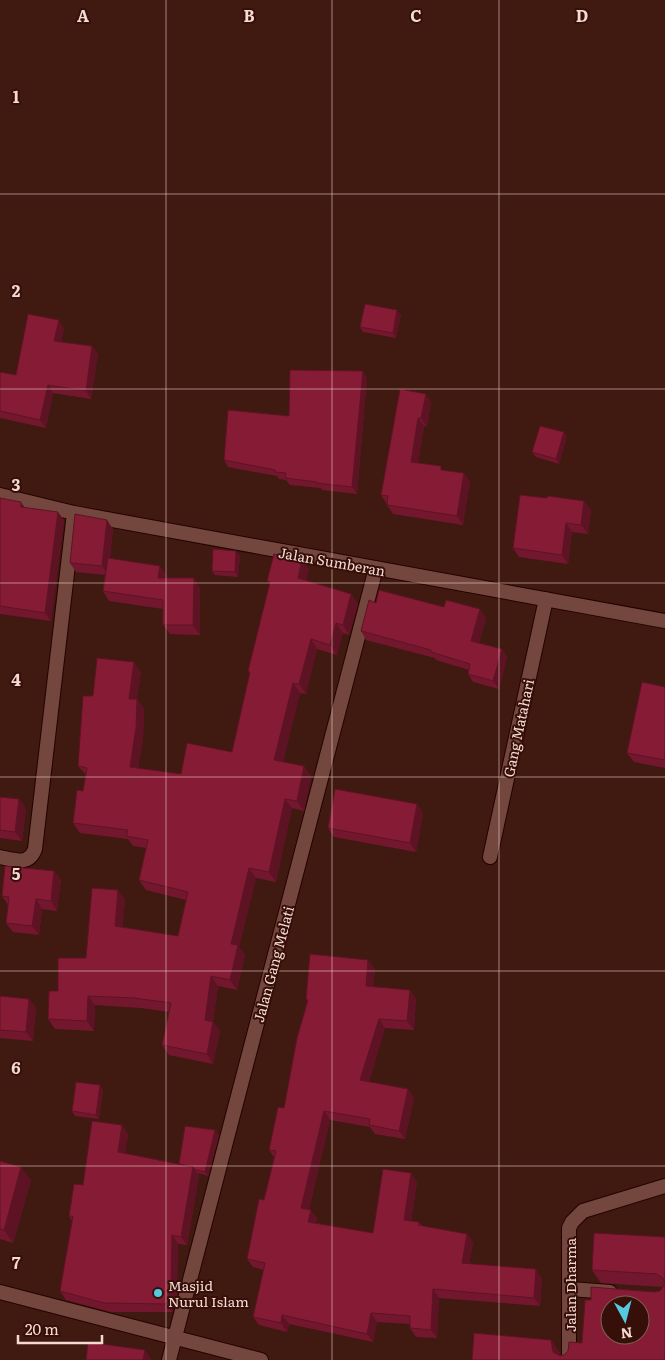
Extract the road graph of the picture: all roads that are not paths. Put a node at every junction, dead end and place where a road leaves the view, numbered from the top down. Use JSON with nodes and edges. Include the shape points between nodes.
{"nodes":[{"id":1,"x":0,"y":495,"type":"edge"},
{"id":2,"x":74,"y":513,"type":"junction"},
{"id":3,"x":376,"y":568,"type":"junction"},
{"id":4,"x":546,"y":598,"type":"junction"},
{"id":5,"x":665,"y":621,"type":"edge"},
{"id":6,"x":0,"y":857,"type":"edge"},
{"id":7,"x":490,"y":857,"type":"dead end"},
{"id":8,"x":665,"y":1186,"type":"edge"},
{"id":9,"x":570,"y":1289,"type":"junction"},
{"id":10,"x":0,"y":1292,"type":"edge"},
{"id":11,"x":627,"y":1293,"type":"edge"},
{"id":12,"x":176,"y":1337,"type":"junction"},
{"id":13,"x":169,"y":1360,"type":"edge"},
{"id":14,"x":261,"y":1360,"type":"edge"},
{"id":15,"x":569,"y":1360,"type":"edge"}],
"edges":[{"from":1,"to":2,"type":"street","name":"Jalan Sumberan"},
{"from":2,"to":3,"type":"street","name":"Jalan Sumberan"},
{"from":2,"to":6,"type":"street","via":[[35,849],[26,861]]},
{"from":3,"to":4,"type":"street","name":"Jalan Sumberan"},
{"from":3,"to":12,"type":"street","name":"Jalan Gang Melati"},
{"from":4,"to":5,"type":"street","name":"Jalan Sumberan"},
{"from":4,"to":7,"type":"street","name":"Gang Matahari"},
{"from":8,"to":9,"type":"street","name":"Jalan Dharma","via":[[583,1211],[576,1218],[569,1228]]},
{"from":9,"to":11,"type":"street"},
{"from":9,"to":15,"type":"street","name":"Jalan Dharma"},
{"from":10,"to":12,"type":"street"},
{"from":12,"to":13,"type":"street","name":"Jalan Gang Melati"},
{"from":12,"to":14,"type":"street"}]}
